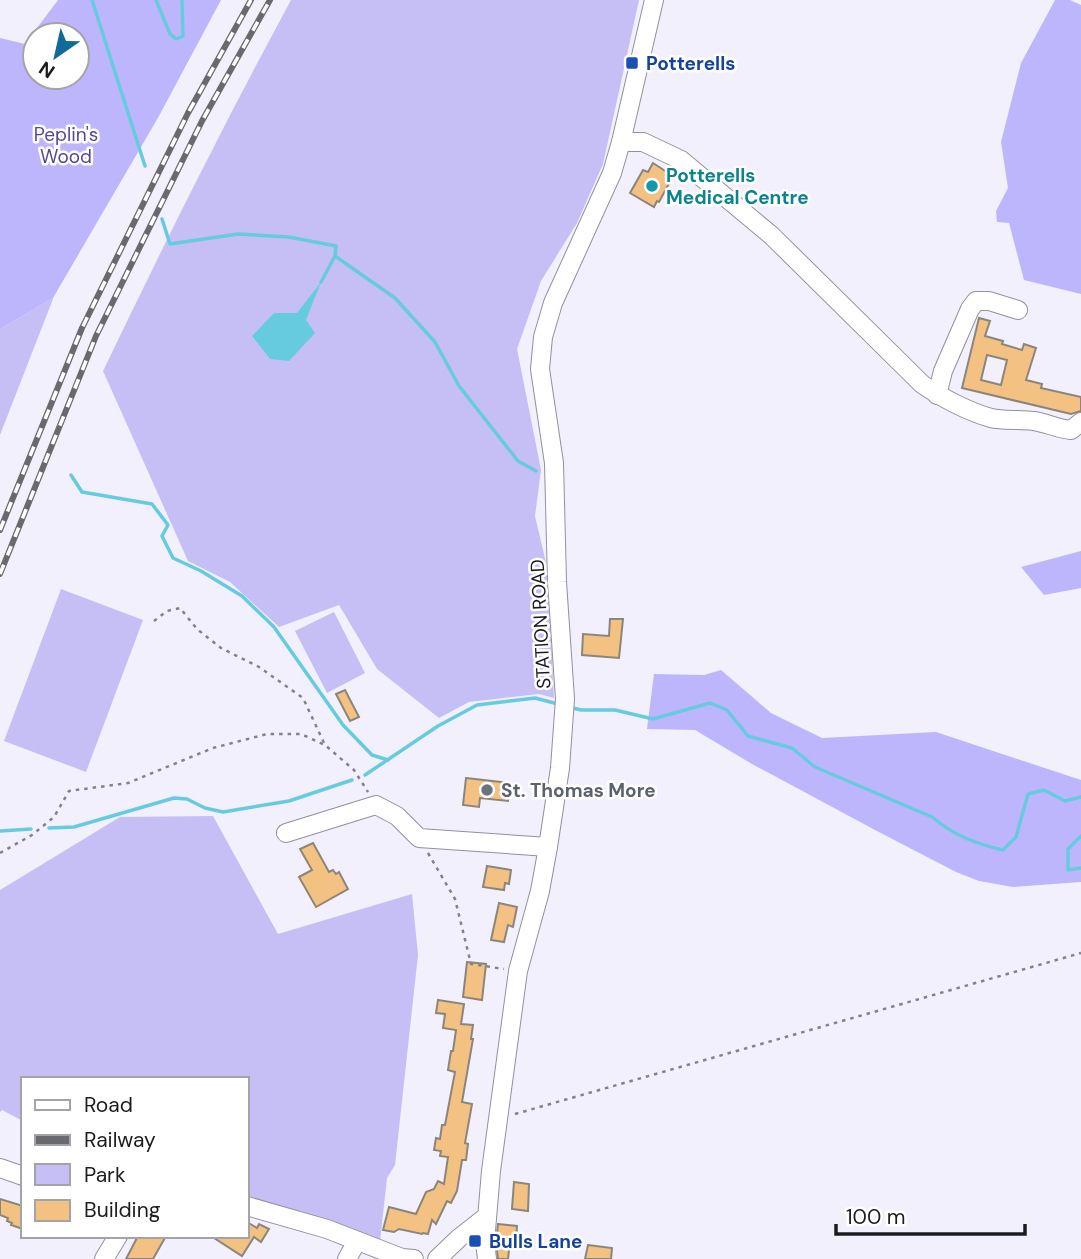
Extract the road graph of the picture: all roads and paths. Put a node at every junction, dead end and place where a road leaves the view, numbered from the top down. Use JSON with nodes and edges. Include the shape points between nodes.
{"nodes":[{"id":1,"x":654,"y":0,"type":"edge"},
{"id":2,"x":621,"y":142,"type":"junction"},
{"id":3,"x":1018,"y":310,"type":"dead end"},
{"id":4,"x":937,"y":395,"type":"junction"},
{"id":5,"x":1081,"y":422,"type":"edge"},
{"id":6,"x":154,"y":621,"type":"dead end"},
{"id":7,"x":325,"y":745,"type":"junction"},
{"id":8,"x":376,"y":805,"type":"junction"},
{"id":9,"x":286,"y":833,"type":"dead end"},
{"id":10,"x":419,"y":838,"type":"junction"},
{"id":11,"x":548,"y":847,"type":"junction"},
{"id":12,"x":0,"y":853,"type":"edge"},
{"id":13,"x":1081,"y":953,"type":"edge"},
{"id":14,"x":518,"y":971,"type":"junction"},
{"id":15,"x":498,"y":1119,"type":"junction"},
{"id":16,"x":0,"y":1168,"type":"edge"},
{"id":17,"x":21,"y":1175,"type":"edge"},
{"id":18,"x":248,"y":1206,"type":"edge"},
{"id":19,"x":487,"y":1216,"type":"junction"},
{"id":20,"x":117,"y":1238,"type":"edge"},
{"id":21,"x":357,"y":1241,"type":"junction"},
{"id":22,"x":104,"y":1259,"type":"edge"},
{"id":23,"x":347,"y":1259,"type":"edge"},
{"id":24,"x":414,"y":1259,"type":"edge"},
{"id":25,"x":437,"y":1259,"type":"edge"},
{"id":26,"x":487,"y":1259,"type":"edge"}],
"edges":[{"from":1,"to":2,"type":"street","name":"STATION ROAD"},
{"from":2,"to":4,"type":"street","via":[[643,142],[681,160],[772,236]]},
{"from":2,"to":11,"type":"street","name":"STATION ROAD","via":[[543,337],[540,369],[554,463],[565,704]]},
{"from":3,"to":4,"type":"street","via":[[976,301],[943,371]]},
{"from":4,"to":5,"type":"street","via":[[992,418],[1039,421],[1071,430]]},
{"from":6,"to":7,"type":"path","via":[[180,608],[221,648],[259,667],[303,698]]},
{"from":7,"to":8,"type":"path","via":[[354,770]]},
{"from":7,"to":12,"type":"path","via":[[301,734],[267,734],[214,748],[128,783],[69,791],[54,817]]},
{"from":8,"to":9,"type":"street"},
{"from":8,"to":10,"type":"street","via":[[397,816]]},
{"from":10,"to":11,"type":"street"},
{"from":10,"to":14,"type":"path","via":[[455,899],[471,964]]},
{"from":11,"to":14,"type":"street","name":"STATION ROAD"},
{"from":13,"to":15,"type":"path"},
{"from":14,"to":15,"type":"street","name":"STATION ROAD"},
{"from":15,"to":19,"type":"street","name":"STATION ROAD"},
{"from":16,"to":17,"type":"street"},
{"from":18,"to":21,"type":"street"},
{"from":19,"to":25,"type":"street"},
{"from":19,"to":26,"type":"street","name":"STATION ROAD"},
{"from":20,"to":22,"type":"street"},
{"from":21,"to":23,"type":"street"},
{"from":21,"to":24,"type":"street"}]}
